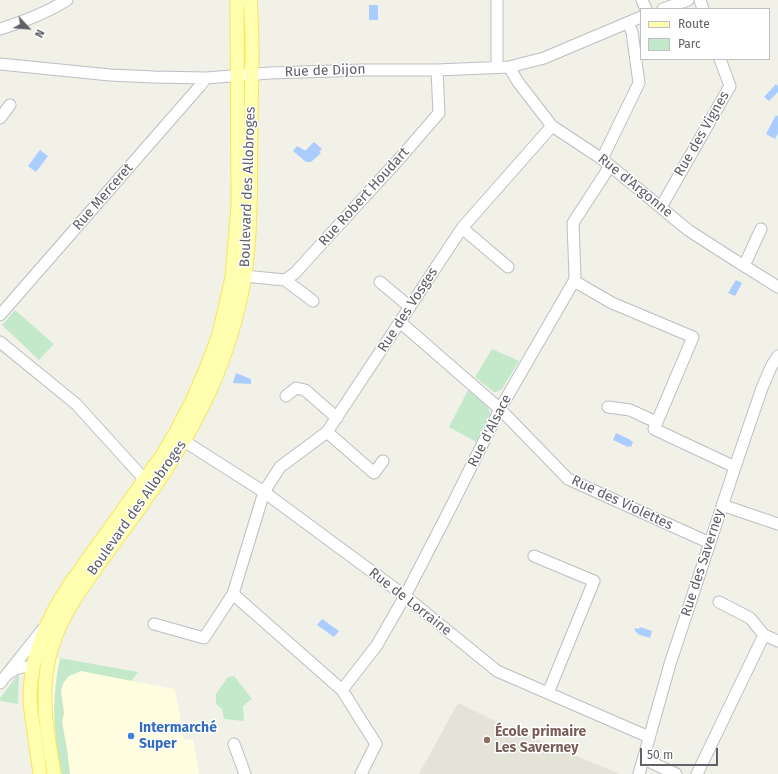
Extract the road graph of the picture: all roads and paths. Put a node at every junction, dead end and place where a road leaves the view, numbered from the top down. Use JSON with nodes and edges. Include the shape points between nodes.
{"nodes":[{"id":1,"x":67,"y":0,"type":"edge"},
{"id":2,"x":237,"y":0,"type":"edge"},
{"id":3,"x":250,"y":0,"type":"edge"},
{"id":4,"x":497,"y":0,"type":"edge"},
{"id":5,"x":688,"y":0,"type":"edge"},
{"id":6,"x":666,"y":8,"type":"edge"},
{"id":7,"x":640,"y":17,"type":"edge"},
{"id":8,"x":628,"y":23,"type":"junction"},
{"id":9,"x":0,"y":28,"type":"edge"},
{"id":10,"x":720,"y":60,"type":"edge"},
{"id":11,"x":0,"y":64,"type":"edge"},
{"id":12,"x":497,"y":67,"type":"junction"},
{"id":13,"x":508,"y":67,"type":"junction"},
{"id":14,"x":437,"y":70,"type":"junction"},
{"id":15,"x":252,"y":74,"type":"junction"},
{"id":16,"x":237,"y":76,"type":"junction"},
{"id":17,"x":206,"y":78,"type":"junction"},
{"id":18,"x":10,"y":105,"type":"dead end"},
{"id":19,"x":0,"y":118,"type":"edge"},
{"id":20,"x":552,"y":126,"type":"junction"},
{"id":21,"x":606,"y":162,"type":"junction"},
{"id":22,"x":661,"y":207,"type":"junction"},
{"id":23,"x":462,"y":228,"type":"junction"},
{"id":24,"x":761,"y":229,"type":"dead end"},
{"id":25,"x":744,"y":266,"type":"junction"},
{"id":26,"x":508,"y":267,"type":"dead end"},
{"id":27,"x":244,"y":276,"type":"junction"},
{"id":28,"x":285,"y":280,"type":"junction"},
{"id":29,"x":574,"y":280,"type":"junction"},
{"id":30,"x":380,"y":282,"type":"dead end"},
{"id":31,"x":778,"y":287,"type":"edge"},
{"id":32,"x":313,"y":301,"type":"dead end"},
{"id":33,"x":410,"y":307,"type":"junction"},
{"id":34,"x":0,"y":315,"type":"edge"},
{"id":35,"x":400,"y":322,"type":"junction"},
{"id":36,"x":0,"y":342,"type":"edge"},
{"id":37,"x":778,"y":356,"type":"edge"},
{"id":38,"x":286,"y":396,"type":"dead end"},
{"id":39,"x":608,"y":407,"type":"dead end"},
{"id":40,"x":500,"y":409,"type":"junction"},
{"id":41,"x":337,"y":418,"type":"junction"},
{"id":42,"x":656,"y":422,"type":"junction"},
{"id":43,"x":327,"y":432,"type":"junction"},
{"id":44,"x":184,"y":441,"type":"junction"},
{"id":45,"x":383,"y":461,"type":"dead end"},
{"id":46,"x":735,"y":466,"type":"junction"},
{"id":47,"x":144,"y":480,"type":"junction"},
{"id":48,"x":264,"y":492,"type":"junction"},
{"id":49,"x":722,"y":505,"type":"junction"},
{"id":50,"x":778,"y":524,"type":"edge"},
{"id":51,"x":710,"y":544,"type":"junction"},
{"id":52,"x":534,"y":556,"type":"dead end"},
{"id":53,"x":233,"y":594,"type":"junction"},
{"id":54,"x":405,"y":596,"type":"junction"},
{"id":55,"x":718,"y":602,"type":"dead end"},
{"id":56,"x":154,"y":624,"type":"dead end"},
{"id":57,"x":46,"y":625,"type":"junction"},
{"id":58,"x":764,"y":635,"type":"junction"},
{"id":59,"x":778,"y":641,"type":"edge"},
{"id":60,"x":33,"y":668,"type":"junction"},
{"id":61,"x":2,"y":681,"type":"edge"},
{"id":62,"x":342,"y":690,"type":"junction"},
{"id":63,"x":548,"y":693,"type":"junction"},
{"id":64,"x":649,"y":737,"type":"junction"},
{"id":65,"x":234,"y":744,"type":"dead end"},
{"id":66,"x":644,"y":759,"type":"junction"},
{"id":67,"x":40,"y":774,"type":"edge"},
{"id":68,"x":54,"y":774,"type":"edge"},
{"id":69,"x":245,"y":774,"type":"edge"},
{"id":70,"x":361,"y":774,"type":"edge"},
{"id":71,"x":638,"y":774,"type":"edge"},
{"id":72,"x":676,"y":774,"type":"edge"},
{"id":73,"x":697,"y":774,"type":"edge"}],
"edges":[{"from":1,"to":9,"type":"street","via":[[38,15]]},
{"from":2,"to":16,"type":"main road","name":"Boulevard des Allobroges"},
{"from":3,"to":15,"type":"main road","name":"Boulevard des Allobroges"},
{"from":4,"to":12,"type":"street"},
{"from":5,"to":6,"type":"street"},
{"from":7,"to":8,"type":"street","name":"Rue de Dijon"},
{"from":8,"to":13,"type":"street","name":"Rue de Dijon","via":[[544,58]]},
{"from":8,"to":21,"type":"street","name":"Rue d'Alsace","via":[[632,32],[639,83]]},
{"from":10,"to":22,"type":"street","name":"Rue des Vignes","via":[[730,86]]},
{"from":11,"to":17,"type":"street","name":"Rue de Dijon","via":[[110,75]]},
{"from":12,"to":13,"type":"street","name":"Rue de Dijon"},
{"from":12,"to":14,"type":"street","name":"Rue de Dijon"},
{"from":13,"to":20,"type":"street","name":"Rue d'Argonne"},
{"from":14,"to":15,"type":"street","name":"Rue de Dijon"},
{"from":14,"to":28,"type":"street","name":"Rue Robert Houdart","via":[[438,113],[402,157],[295,273]]},
{"from":15,"to":16,"type":"street","name":"Rue de Dijon"},
{"from":15,"to":27,"type":"main road","name":"Boulevard des Allobroges","via":[[250,206]]},
{"from":16,"to":17,"type":"street","name":"Rue de Dijon"},
{"from":16,"to":47,"type":"main road","name":"Boulevard des Allobroges","via":[[238,206],[232,277],[225,309],[218,338],[193,399],[170,442]]},
{"from":17,"to":34,"type":"street","name":"Rue Merceret"},
{"from":18,"to":19,"type":"street"},
{"from":20,"to":21,"type":"street","name":"Rue d'Argonne"},
{"from":20,"to":23,"type":"street","name":"Rue des Vosges"},
{"from":21,"to":22,"type":"street","name":"Rue d'Argonne"},
{"from":21,"to":29,"type":"street","name":"Rue d'Alsace","via":[[573,223],[576,276]]},
{"from":22,"to":25,"type":"street","name":"Rue d'Argonne","via":[[688,230]]},
{"from":23,"to":26,"type":"street"},
{"from":23,"to":33,"type":"street","name":"Rue des Vosges"},
{"from":24,"to":25,"type":"street"},
{"from":25,"to":31,"type":"street","name":"Rue d'Argonne"},
{"from":27,"to":28,"type":"street"},
{"from":27,"to":44,"type":"main road","name":"Boulevard des Allobroges","via":[[237,312],[217,374]]},
{"from":28,"to":32,"type":"street"},
{"from":29,"to":40,"type":"street","name":"Rue d'Alsace"},
{"from":29,"to":42,"type":"street","via":[[612,303],[693,337]]},
{"from":30,"to":33,"type":"street"},
{"from":33,"to":35,"type":"street","name":"Rue des Vosges"},
{"from":35,"to":40,"type":"street","name":"Rue des Violettes"},
{"from":35,"to":41,"type":"street","name":"Rue des Vosges"},
{"from":36,"to":47,"type":"street","via":[[76,404]]},
{"from":37,"to":46,"type":"street","name":"Rue des Saverney","via":[[762,388]]},
{"from":38,"to":41,"type":"street","via":[[296,388],[305,390]]},
{"from":39,"to":42,"type":"street","via":[[630,410]]},
{"from":40,"to":51,"type":"street","name":"Rue des Violettes","via":[[568,479]]},
{"from":40,"to":54,"type":"street","name":"Rue d'Alsace"},
{"from":41,"to":43,"type":"street","name":"Rue des Vosges"},
{"from":42,"to":46,"type":"street","via":[[654,429]]},
{"from":43,"to":45,"type":"street","via":[[374,473]]},
{"from":43,"to":48,"type":"street","name":"Rue des Vosges","via":[[280,467]]},
{"from":44,"to":48,"type":"street","name":"Rue de Lorraine"},
{"from":44,"to":68,"type":"main road","name":"Boulevard des Allobroges","via":[[156,485],[72,602],[58,630],[49,657],[44,690],[46,727]]},
{"from":46,"to":49,"type":"street","name":"Rue des Saverney"},
{"from":47,"to":57,"type":"main road","name":"Boulevard des Allobroges","via":[[70,584]]},
{"from":48,"to":53,"type":"street","name":"Rue des Vosges"},
{"from":48,"to":54,"type":"street","name":"Rue de Lorraine"},
{"from":49,"to":50,"type":"street"},
{"from":49,"to":51,"type":"street","name":"Rue des Saverney"},
{"from":51,"to":64,"type":"street","name":"Rue des Saverney"},
{"from":52,"to":63,"type":"street","via":[[594,581]]},
{"from":53,"to":56,"type":"street","name":"Rue des Vosges","via":[[204,638]]},
{"from":53,"to":62,"type":"street"},
{"from":54,"to":62,"type":"street","name":"Rue d'Alsace","via":[[377,645]]},
{"from":54,"to":63,"type":"street","name":"Rue de Lorraine","via":[[497,671]]},
{"from":55,"to":58,"type":"street","via":[[750,618]]},
{"from":57,"to":60,"type":"main road","name":"Boulevard des Allobroges"},
{"from":57,"to":61,"type":"street"},
{"from":58,"to":59,"type":"street"},
{"from":58,"to":73,"type":"street"},
{"from":60,"to":61,"type":"street","via":[[19,667]]},
{"from":60,"to":67,"type":"main road","name":"Boulevard des Allobroges","via":[[30,695]]},
{"from":62,"to":70,"type":"street","via":[[376,744]]},
{"from":63,"to":64,"type":"street","name":"Rue de Lorraine"},
{"from":64,"to":66,"type":"street","name":"Rue des Saverney"},
{"from":65,"to":69,"type":"street"},
{"from":66,"to":71,"type":"street","name":"Rue des Saverney"},
{"from":66,"to":72,"type":"street"}]}
